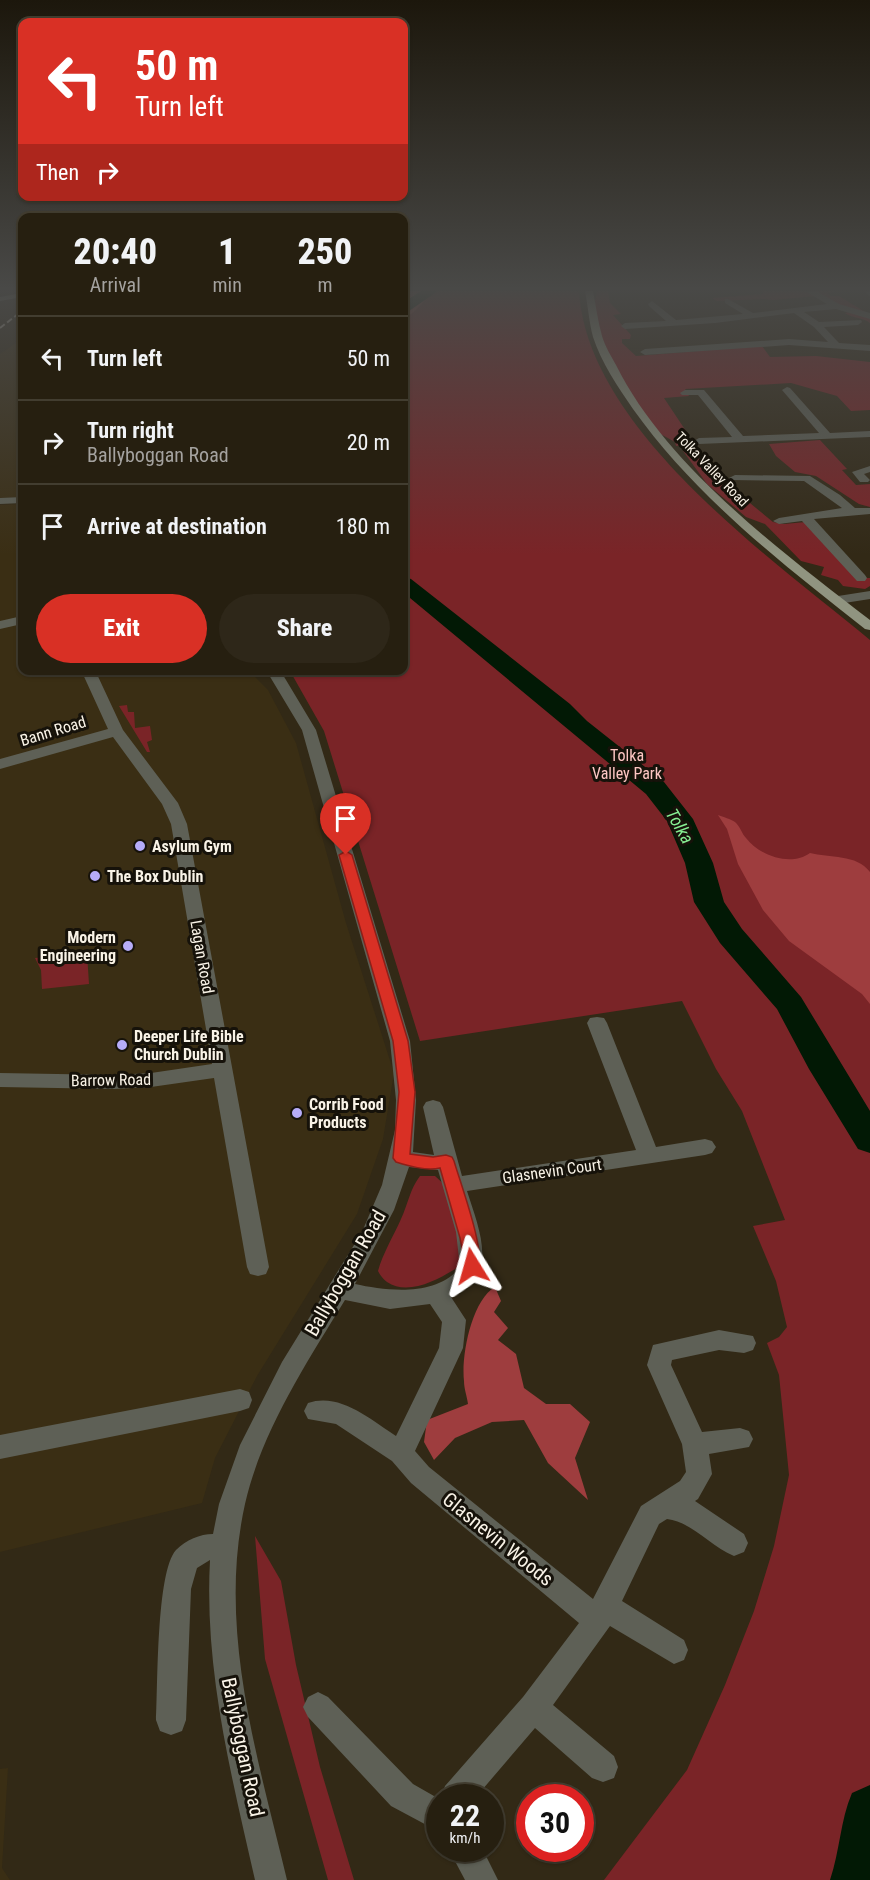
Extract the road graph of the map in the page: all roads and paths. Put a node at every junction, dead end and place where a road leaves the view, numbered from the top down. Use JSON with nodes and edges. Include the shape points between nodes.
{"nodes":[{"id":1,"x":620,"y":379,"type":"edge"},
{"id":2,"x":787,"y":390,"type":"dead end"},
{"id":3,"x":685,"y":393,"type":"dead end"},
{"id":4,"x":870,"y":434,"type":"edge"},
{"id":5,"x":827,"y":436,"type":"junction"},
{"id":6,"x":740,"y":439,"type":"junction"},
{"id":7,"x":699,"y":441,"type":"dead end"},
{"id":8,"x":870,"y":469,"type":"edge"},
{"id":9,"x":735,"y":478,"type":"dead end"},
{"id":10,"x":864,"y":480,"type":"dead end"},
{"id":11,"x":18,"y":500,"type":"edge"},
{"id":12,"x":0,"y":501,"type":"edge"},
{"id":13,"x":870,"y":511,"type":"edge"},
{"id":14,"x":853,"y":512,"type":"junction"},
{"id":15,"x":805,"y":517,"type":"junction"},
{"id":16,"x":779,"y":521,"type":"dead end"},
{"id":17,"x":861,"y":579,"type":"dead end"},
{"id":18,"x":870,"y":595,"type":"edge"},
{"id":19,"x":838,"y":600,"type":"junction"},
{"id":20,"x":18,"y":621,"type":"edge"},
{"id":21,"x":0,"y":626,"type":"edge"},
{"id":22,"x":870,"y":626,"type":"edge"},
{"id":23,"x":90,"y":675,"type":"edge"},
{"id":24,"x":276,"y":675,"type":"edge"},
{"id":25,"x":116,"y":731,"type":"junction"},
{"id":26,"x":0,"y":764,"type":"edge"},
{"id":27,"x":597,"y":1023,"type":"dead end"},
{"id":28,"x":221,"y":1070,"type":"junction"},
{"id":29,"x":0,"y":1080,"type":"edge"},
{"id":30,"x":434,"y":1107,"type":"dead end"},
{"id":31,"x":705,"y":1147,"type":"dead end"},
{"id":32,"x":649,"y":1156,"type":"junction"},
{"id":33,"x":402,"y":1158,"type":"junction"},
{"id":34,"x":446,"y":1161,"type":"junction"},
{"id":35,"x":454,"y":1185,"type":"junction"},
{"id":36,"x":258,"y":1266,"type":"dead end"},
{"id":37,"x":340,"y":1290,"type":"junction"},
{"id":38,"x":435,"y":1293,"type":"junction"},
{"id":39,"x":744,"y":1342,"type":"dead end"},
{"id":40,"x":240,"y":1400,"type":"dead end"},
{"id":41,"x":317,"y":1411,"type":"dead end"},
{"id":42,"x":740,"y":1438,"type":"dead end"},
{"id":43,"x":695,"y":1444,"type":"junction"},
{"id":44,"x":0,"y":1447,"type":"edge"},
{"id":45,"x":401,"y":1453,"type":"junction"},
{"id":46,"x":661,"y":1506,"type":"junction"},
{"id":47,"x":734,"y":1543,"type":"dead end"},
{"id":48,"x":224,"y":1545,"type":"junction"},
{"id":49,"x":601,"y":1613,"type":"junction"},
{"id":50,"x":674,"y":1650,"type":"dead end"},
{"id":51,"x":318,"y":1707,"type":"dead end"},
{"id":52,"x":532,"y":1707,"type":"junction"},
{"id":53,"x":171,"y":1720,"type":"dead end"},
{"id":54,"x":603,"y":1767,"type":"dead end"},
{"id":55,"x":467,"y":1784,"type":"edge"},
{"id":56,"x":426,"y":1808,"type":"edge"},
{"id":57,"x":472,"y":1862,"type":"edge"},
{"id":58,"x":482,"y":1879,"type":"edge"},
{"id":59,"x":271,"y":1880,"type":"edge"}],
"edges":[{"from":1,"to":19,"type":"main road","name":"Tolka Valley Road","via":[[654,431],[705,487],[743,524]]},
{"from":2,"to":5,"type":"street"},
{"from":3,"to":6,"type":"street","via":[[700,392]]},
{"from":4,"to":5,"type":"street"},
{"from":5,"to":6,"type":"street"},
{"from":6,"to":7,"type":"street"},
{"from":8,"to":10,"type":"street","via":[[856,472]]},
{"from":9,"to":14,"type":"street","via":[[806,478]]},
{"from":11,"to":12,"type":"street"},
{"from":13,"to":14,"type":"street"},
{"from":14,"to":15,"type":"street"},
{"from":15,"to":16,"type":"street"},
{"from":15,"to":17,"type":"street"},
{"from":18,"to":19,"type":"street"},
{"from":19,"to":22,"type":"main road","name":"Tolka Valley Road"},
{"from":20,"to":21,"type":"street"},
{"from":23,"to":25,"type":"street","name":"Lagan Road"},
{"from":24,"to":33,"type":"street","name":"Ballyboggan Road","via":[[309,730],[400,1041],[407,1092]]},
{"from":25,"to":26,"type":"street","name":"Bann Road"},
{"from":25,"to":28,"type":"street","name":"Lagan Road","via":[[170,803],[179,824]]},
{"from":27,"to":32,"type":"street"},
{"from":28,"to":29,"type":"street","name":"Barrow Road","via":[[114,1082]]},
{"from":28,"to":36,"type":"street","name":"Lagan Road"},
{"from":30,"to":34,"type":"street"},
{"from":31,"to":32,"type":"street","name":"Glasnevin Court"},
{"from":32,"to":35,"type":"street","name":"Glasnevin Court"},
{"from":33,"to":34,"type":"street"},
{"from":33,"to":37,"type":"street","name":"Ballyboggan Road","via":[[383,1209]]},
{"from":34,"to":35,"type":"street"},
{"from":35,"to":38,"type":"street","via":[[469,1238],[472,1266],[462,1283]]},
{"from":37,"to":38,"type":"street","via":[[390,1299]]},
{"from":37,"to":48,"type":"street","name":"Ballyboggan Road","via":[[270,1404],[232,1503]]},
{"from":38,"to":45,"type":"street","via":[[454,1320],[451,1348]]},
{"from":39,"to":43,"type":"street","via":[[719,1340],[662,1352],[659,1365]]},
{"from":40,"to":44,"type":"street"},
{"from":41,"to":45,"type":"street","name":"Glasnevin Woods","via":[[340,1414]]},
{"from":42,"to":43,"type":"street"},
{"from":43,"to":46,"type":"street","via":[[699,1474],[689,1490]]},
{"from":45,"to":49,"type":"street","name":"Glasnevin Woods","via":[[420,1475]]},
{"from":46,"to":47,"type":"street","via":[[684,1509]]},
{"from":46,"to":49,"type":"street","via":[[650,1515]]},
{"from":48,"to":53,"type":"street","via":[[203,1547],[185,1560],[177,1589]]},
{"from":48,"to":59,"type":"street","name":"Ballyboggan Road","via":[[221,1584],[226,1667]]},
{"from":49,"to":50,"type":"street","name":"Glasnevin Woods"},
{"from":49,"to":52,"type":"street"},
{"from":51,"to":56,"type":"street","via":[[402,1795]]},
{"from":52,"to":54,"type":"street"},
{"from":52,"to":55,"type":"street"},
{"from":57,"to":58,"type":"street"}]}
